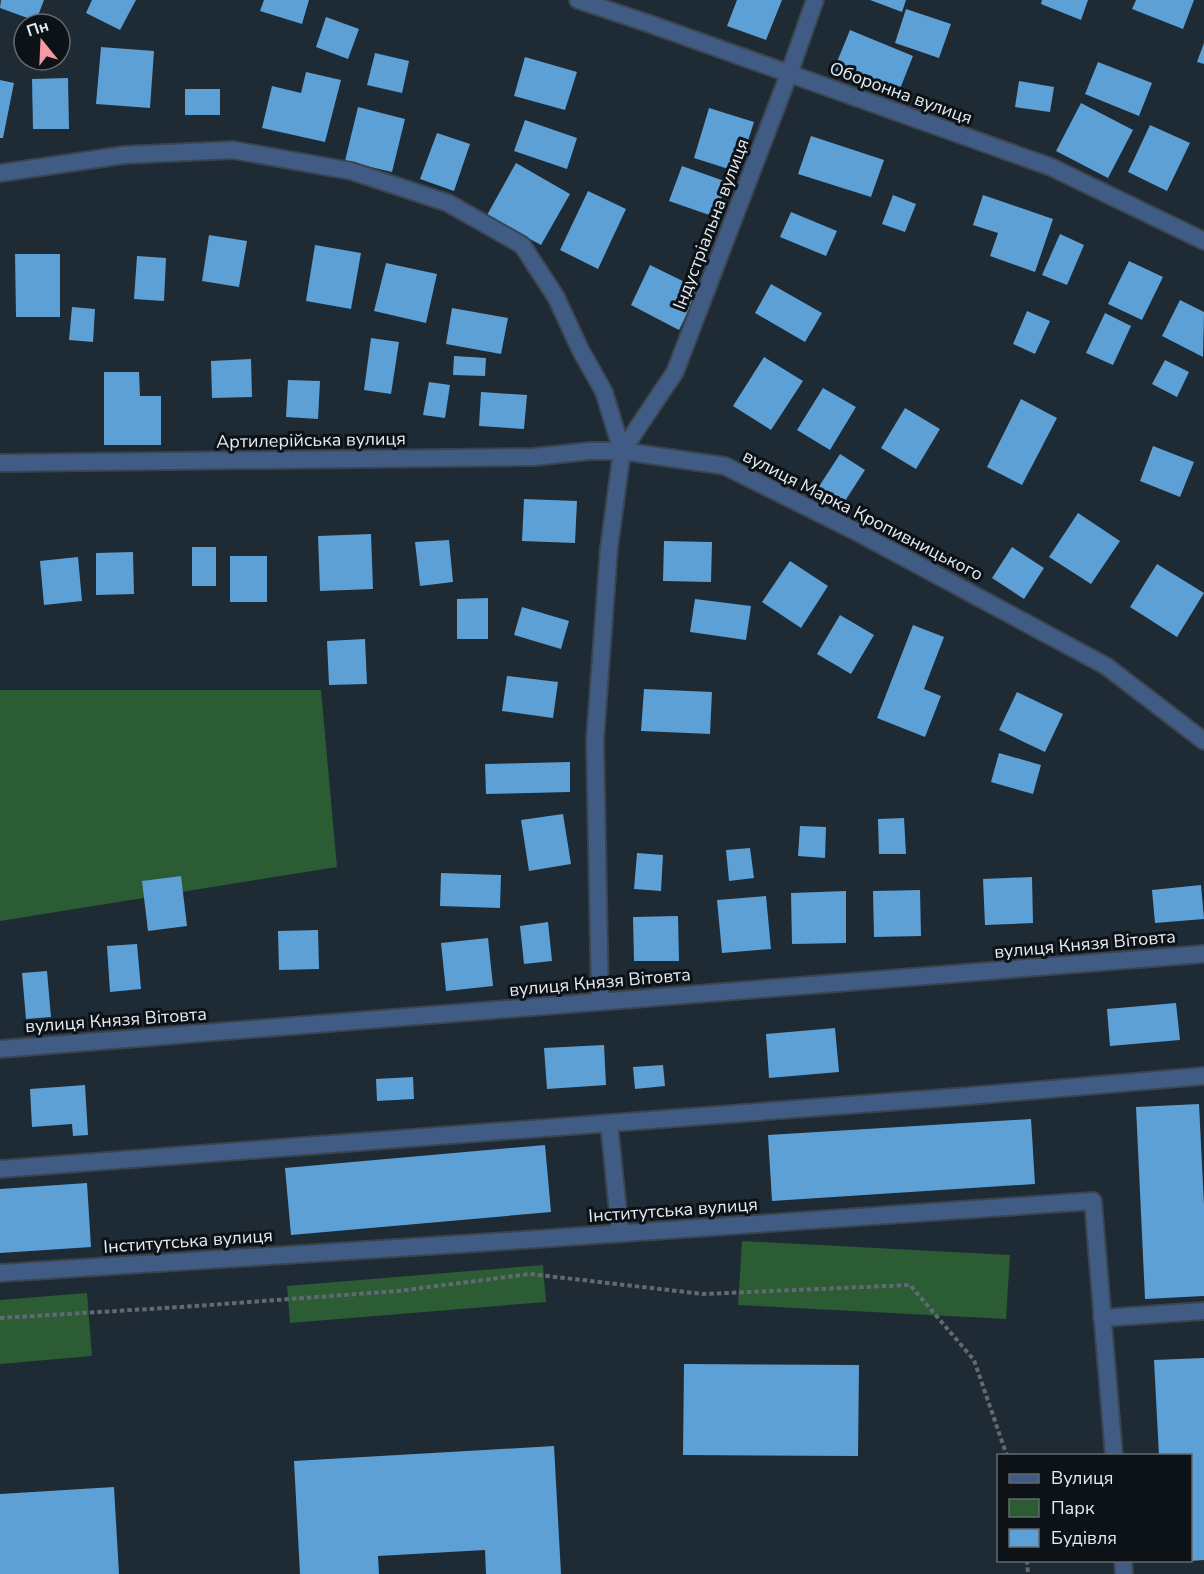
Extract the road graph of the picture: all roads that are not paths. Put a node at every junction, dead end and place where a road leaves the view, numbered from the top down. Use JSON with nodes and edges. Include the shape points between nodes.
{"nodes":[{"id":1,"x":578,"y":0,"type":"edge"},
{"id":2,"x":815,"y":0,"type":"edge"},
{"id":3,"x":789,"y":74,"type":"junction"},
{"id":4,"x":0,"y":173,"type":"edge"},
{"id":5,"x":1204,"y":241,"type":"edge"},
{"id":6,"x":622,"y":451,"type":"junction"},
{"id":7,"x":0,"y":463,"type":"edge"},
{"id":8,"x":1204,"y":741,"type":"edge"},
{"id":9,"x":1204,"y":954,"type":"edge"},
{"id":10,"x":600,"y":1001,"type":"junction"},
{"id":11,"x":0,"y":1048,"type":"edge"},
{"id":12,"x":1204,"y":1076,"type":"edge"},
{"id":13,"x":609,"y":1123,"type":"junction"},
{"id":14,"x":0,"y":1169,"type":"edge"},
{"id":15,"x":620,"y":1232,"type":"junction"},
{"id":16,"x":0,"y":1273,"type":"edge"},
{"id":17,"x":1204,"y":1311,"type":"edge"},
{"id":18,"x":1102,"y":1318,"type":"junction"},
{"id":19,"x":1114,"y":1454,"type":"edge"}],
"edges":[{"from":1,"to":3,"type":"street","name":"Оборонна вулиця"},
{"from":2,"to":3,"type":"street","name":"Індустріальна вулиця"},
{"from":3,"to":5,"type":"street","name":"Оборонна вулиця","via":[[1051,167]]},
{"from":3,"to":6,"type":"street","name":"Індустріальна вулиця","via":[[675,372]]},
{"from":4,"to":6,"type":"street","via":[[124,155],[233,150],[351,171],[448,203],[522,244],[556,297],[604,393]]},
{"from":6,"to":7,"type":"street","name":"Артилерійська вулиця","via":[[532,458]]},
{"from":6,"to":8,"type":"street","name":"вулиця Марка Кропивницького","via":[[725,466],[1106,666]]},
{"from":6,"to":10,"type":"street","via":[[609,548],[596,740]]},
{"from":9,"to":10,"type":"street","name":"вулиця Князя Вітовта"},
{"from":10,"to":11,"type":"street","name":"вулиця Князя Вітовта"},
{"from":12,"to":13,"type":"street"},
{"from":13,"to":14,"type":"street"},
{"from":13,"to":15,"type":"street"},
{"from":15,"to":16,"type":"street","name":"Інститутська вулиця"},
{"from":15,"to":18,"type":"street","name":"Інститутська вулиця","via":[[1093,1201]]},
{"from":17,"to":18,"type":"street"},
{"from":18,"to":19,"type":"street","name":"Інститутська вулиця"}]}
